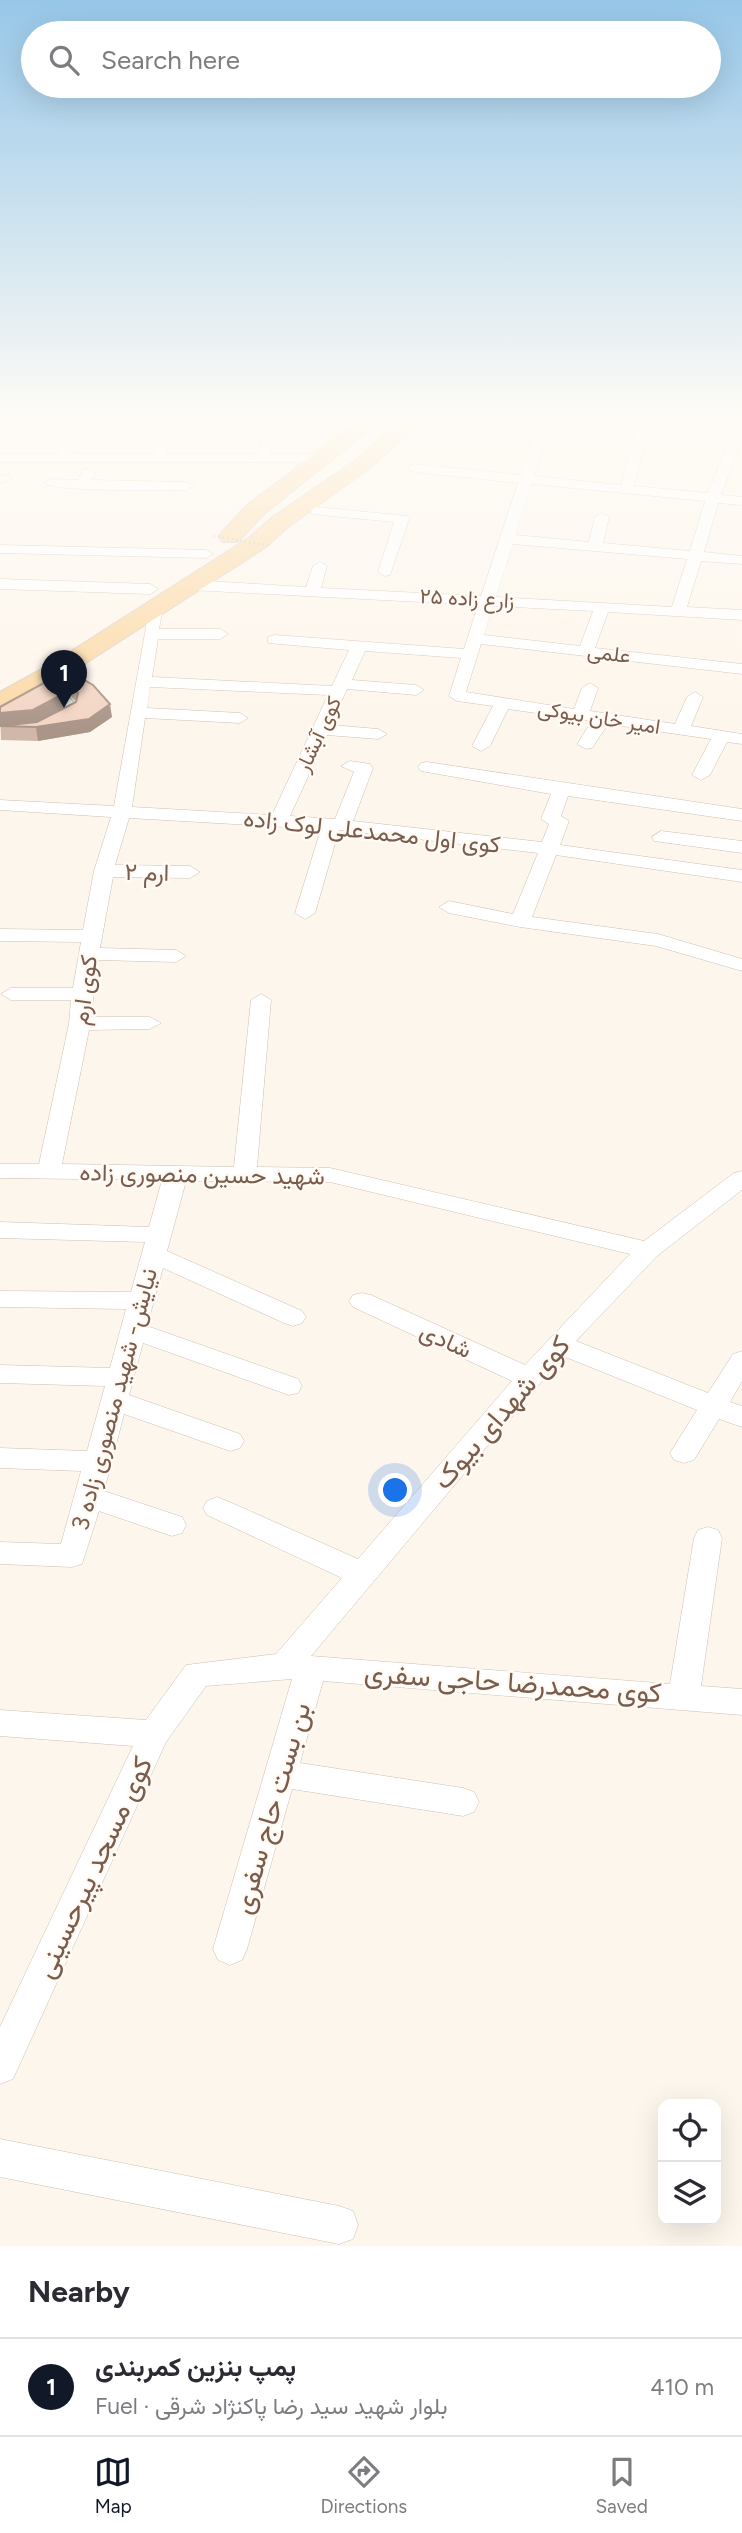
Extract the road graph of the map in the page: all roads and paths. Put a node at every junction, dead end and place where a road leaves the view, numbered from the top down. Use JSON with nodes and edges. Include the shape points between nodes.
{"nodes":[{"id":1,"x":242,"y":521,"type":"edge"},
{"id":2,"x":249,"y":521,"type":"edge"},
{"id":3,"x":282,"y":521,"type":"edge"},
{"id":4,"x":304,"y":521,"type":"edge"},
{"id":5,"x":401,"y":521,"type":"edge"},
{"id":6,"x":515,"y":521,"type":"edge"},
{"id":7,"x":601,"y":521,"type":"edge"},
{"id":8,"x":707,"y":521,"type":"edge"},
{"id":9,"x":509,"y":539,"type":"junction"},
{"id":10,"x":216,"y":542,"type":"junction"},
{"id":11,"x":263,"y":545,"type":"junction"},
{"id":12,"x":595,"y":546,"type":"junction"},
{"id":13,"x":0,"y":549,"type":"edge"},
{"id":14,"x":697,"y":555,"type":"junction"},
{"id":15,"x":742,"y":560,"type":"edge"},
{"id":16,"x":320,"y":566,"type":"dead end"},
{"id":17,"x":385,"y":572,"type":"dead end"},
{"id":18,"x":0,"y":584,"type":"edge"},
{"id":19,"x":191,"y":585,"type":"junction"},
{"id":20,"x":313,"y":590,"type":"junction"},
{"id":21,"x":153,"y":598,"type":"junction"},
{"id":22,"x":489,"y":598,"type":"junction"},
{"id":23,"x":603,"y":605,"type":"junction"},
{"id":24,"x":679,"y":610,"type":"junction"},
{"id":25,"x":742,"y":615,"type":"edge"},
{"id":26,"x":78,"y":631,"type":"dead end"},
{"id":27,"x":151,"y":634,"type":"junction"},
{"id":28,"x":220,"y":634,"type":"dead end"},
{"id":29,"x":274,"y":640,"type":"dead end"},
{"id":30,"x":473,"y":646,"type":"junction"},
{"id":31,"x":358,"y":648,"type":"junction"},
{"id":32,"x":586,"y":651,"type":"junction"},
{"id":33,"x":742,"y":669,"type":"edge"},
{"id":34,"x":57,"y":670,"type":"junction"},
{"id":35,"x":144,"y":682,"type":"junction"},
{"id":36,"x":340,"y":687,"type":"junction"},
{"id":37,"x":590,"y":688,"type":"dead end"},
{"id":38,"x":416,"y":690,"type":"dead end"},
{"id":39,"x":457,"y":696,"type":"joint"},
{"id":40,"x":695,"y":697,"type":"dead end"},
{"id":41,"x":0,"y":703,"type":"edge"},
{"id":42,"x":503,"y":703,"type":"junction"},
{"id":43,"x":139,"y":713,"type":"junction"},
{"id":44,"x":580,"y":715,"type":"junction"},
{"id":45,"x":240,"y":718,"type":"dead end"},
{"id":46,"x":603,"y":718,"type":"junction"},
{"id":47,"x":60,"y":719,"type":"edge"},
{"id":48,"x":320,"y":729,"type":"junction"},
{"id":49,"x":681,"y":730,"type":"junction"},
{"id":50,"x":378,"y":734,"type":"dead end"},
{"id":51,"x":721,"y":736,"type":"junction"},
{"id":52,"x":742,"y":739,"type":"edge"},
{"id":53,"x":586,"y":744,"type":"dead end"},
{"id":54,"x":481,"y":746,"type":"dead end"},
{"id":55,"x":350,"y":766,"type":"dead end"},
{"id":56,"x":427,"y":767,"type":"dead end"},
{"id":57,"x":701,"y":775,"type":"dead end"},
{"id":58,"x":562,"y":790,"type":"junction"},
{"id":59,"x":0,"y":805,"type":"edge"},
{"id":60,"x":122,"y":810,"type":"junction"},
{"id":61,"x":742,"y":815,"type":"edge"},
{"id":62,"x":279,"y":820,"type":"junction"},
{"id":63,"x":337,"y":825,"type":"junction"},
{"id":64,"x":661,"y":836,"type":"dead end"},
{"id":65,"x":742,"y":847,"type":"edge"},
{"id":66,"x":550,"y":849,"type":"junction"},
{"id":67,"x":104,"y":872,"type":"junction"},
{"id":68,"x":190,"y":872,"type":"dead end"},
{"id":69,"x":742,"y":876,"type":"edge"},
{"id":70,"x":449,"y":907,"type":"dead end"},
{"id":71,"x":305,"y":914,"type":"dead end"},
{"id":72,"x":520,"y":921,"type":"junction"},
{"id":73,"x":0,"y":935,"type":"edge"},
{"id":74,"x":91,"y":945,"type":"junction"},
{"id":75,"x":176,"y":956,"type":"dead end"},
{"id":76,"x":742,"y":965,"type":"edge"},
{"id":77,"x":11,"y":994,"type":"dead end"},
{"id":78,"x":82,"y":995,"type":"junction"},
{"id":79,"x":261,"y":1000,"type":"dead end"},
{"id":80,"x":150,"y":1023,"type":"dead end"},
{"id":81,"x":80,"y":1024,"type":"junction"},
{"id":82,"x":0,"y":1171,"type":"edge"},
{"id":83,"x":49,"y":1171,"type":"junction"},
{"id":84,"x":176,"y":1173,"type":"junction"},
{"id":85,"x":245,"y":1174,"type":"junction"},
{"id":86,"x":742,"y":1178,"type":"edge"},
{"id":87,"x":0,"y":1230,"type":"edge"},
{"id":88,"x":157,"y":1245,"type":"junction"},
{"id":89,"x":648,"y":1250,"type":"junction"},
{"id":90,"x":0,"y":1299,"type":"edge"},
{"id":91,"x":141,"y":1301,"type":"junction"},
{"id":92,"x":362,"y":1301,"type":"dead end"},
{"id":93,"x":293,"y":1317,"type":"dead end"},
{"id":94,"x":133,"y":1330,"type":"junction"},
{"id":95,"x":558,"y":1344,"type":"junction"},
{"id":96,"x":742,"y":1360,"type":"edge"},
{"id":97,"x":0,"y":1374,"type":"edge"},
{"id":98,"x":529,"y":1378,"type":"junction"},
{"id":99,"x":289,"y":1385,"type":"dead end"},
{"id":100,"x":117,"y":1389,"type":"junction"},
{"id":101,"x":712,"y":1405,"type":"junction"},
{"id":102,"x":742,"y":1416,"type":"edge"},
{"id":103,"x":230,"y":1441,"type":"dead end"},
{"id":104,"x":684,"y":1453,"type":"dead end"},
{"id":105,"x":0,"y":1458,"type":"edge"},
{"id":106,"x":97,"y":1462,"type":"junction"},
{"id":107,"x":88,"y":1496,"type":"junction"},
{"id":108,"x":217,"y":1508,"type":"dead end"},
{"id":109,"x":172,"y":1525,"type":"dead end"},
{"id":110,"x":708,"y":1538,"type":"dead end"},
{"id":111,"x":0,"y":1553,"type":"edge"},
{"id":112,"x":362,"y":1574,"type":"junction"},
{"id":113,"x":297,"y":1667,"type":"junction"},
{"id":114,"x":684,"y":1695,"type":"junction"},
{"id":115,"x":742,"y":1702,"type":"edge"},
{"id":116,"x":0,"y":1723,"type":"edge"},
{"id":117,"x":154,"y":1734,"type":"junction"},
{"id":118,"x":281,"y":1774,"type":"junction"},
{"id":119,"x":463,"y":1802,"type":"dead end"},
{"id":120,"x":230,"y":1949,"type":"dead end"},
{"id":121,"x":0,"y":2067,"type":"edge"},
{"id":122,"x":0,"y":2158,"type":"edge"},
{"id":123,"x":339,"y":2225,"type":"dead end"}],
"edges":[{"from":1,"to":10,"type":"main road"},
{"from":2,"to":10,"type":"main road"},
{"from":3,"to":11,"type":"main road"},
{"from":4,"to":11,"type":"main road"},
{"from":5,"to":17,"type":"street"},
{"from":6,"to":9,"type":"street"},
{"from":7,"to":12,"type":"street"},
{"from":8,"to":14,"type":"street"},
{"from":9,"to":12,"type":"street"},
{"from":9,"to":22,"type":"street"},
{"from":10,"to":11,"type":"path","bridge":true},
{"from":10,"to":13,"type":"street"},
{"from":10,"to":21,"type":"main road"},
{"from":11,"to":19,"type":"main road"},
{"from":12,"to":14,"type":"street"},
{"from":14,"to":15,"type":"street"},
{"from":14,"to":24,"type":"street"},
{"from":16,"to":20,"type":"street"},
{"from":18,"to":21,"type":"street"},
{"from":19,"to":20,"type":"street","name":"زارع زاده ۲۵"},
{"from":19,"to":21,"type":"main road"},
{"from":20,"to":22,"type":"street","name":"زارع زاده ۲۵"},
{"from":21,"to":26,"type":"main road"},
{"from":21,"to":27,"type":"street","name":"کوی ارم"},
{"from":21,"to":34,"type":"main road"},
{"from":22,"to":23,"type":"street","name":"زارع زاده ۲۵"},
{"from":22,"to":30,"type":"street"},
{"from":23,"to":24,"type":"street","name":"زارع زاده ۲۵"},
{"from":23,"to":32,"type":"street"},
{"from":24,"to":25,"type":"street","name":"زارع زاده ۲۵"},
{"from":27,"to":28,"type":"street"},
{"from":27,"to":35,"type":"street","name":"کوی ارم"},
{"from":29,"to":31,"type":"street","name":"علمی"},
{"from":30,"to":31,"type":"street","name":"علمی"},
{"from":30,"to":32,"type":"street","name":"علمی"},
{"from":30,"to":39,"type":"street"},
{"from":31,"to":36,"type":"street","name":"کوی آبشار"},
{"from":32,"to":33,"type":"street","name":"علمی"},
{"from":34,"to":41,"type":"main road"},
{"from":34,"to":47,"type":"lane","via":[[54,685],[74,710]]},
{"from":35,"to":36,"type":"street"},
{"from":35,"to":43,"type":"street","name":"کوی ارم"},
{"from":36,"to":38,"type":"street"},
{"from":36,"to":48,"type":"street","name":"کوی آبشار"},
{"from":37,"to":44,"type":"street"},
{"from":39,"to":42,"type":"street","name":"امیر خان بیوکی"},
{"from":40,"to":49,"type":"street"},
{"from":42,"to":44,"type":"street","name":"امیر خان بیوکی"},
{"from":42,"to":54,"type":"street"},
{"from":43,"to":45,"type":"street"},
{"from":43,"to":60,"type":"street","name":"کوی ارم"},
{"from":44,"to":46,"type":"street","name":"امیر خان بیوکی"},
{"from":46,"to":49,"type":"street","name":"امیر خان بیوکی"},
{"from":46,"to":53,"type":"street"},
{"from":48,"to":50,"type":"street"},
{"from":48,"to":62,"type":"street","name":"کوی آبشار"},
{"from":49,"to":51,"type":"street","name":"امیر خان بیوکی"},
{"from":51,"to":52,"type":"street","name":"امیر خان بیوکی"},
{"from":51,"to":57,"type":"street"},
{"from":55,"to":63,"type":"street","via":[[363,768]]},
{"from":56,"to":58,"type":"street"},
{"from":58,"to":61,"type":"street"},
{"from":58,"to":66,"type":"street","via":[[550,819],[560,821]]},
{"from":59,"to":60,"type":"street","name":"کوی اول محمدعلی لوک زاده"},
{"from":60,"to":62,"type":"street","name":"کوی اول محمدعلی لوک زاده"},
{"from":60,"to":67,"type":"street","name":"کوی ارم"},
{"from":62,"to":63,"type":"street","name":"کوی اول محمدعلی لوک زاده"},
{"from":63,"to":66,"type":"street","name":"کوی اول محمدعلی لوک زاده"},
{"from":63,"to":71,"type":"street"},
{"from":64,"to":65,"type":"street"},
{"from":66,"to":69,"type":"street","name":"کوی اول محمدعلی لوک زاده"},
{"from":66,"to":72,"type":"street"},
{"from":67,"to":68,"type":"street","name":"ارم ۲"},
{"from":67,"to":74,"type":"street","name":"کوی ارم"},
{"from":70,"to":72,"type":"street"},
{"from":72,"to":76,"type":"street","via":[[659,940]]},
{"from":73,"to":74,"type":"street"},
{"from":74,"to":75,"type":"street"},
{"from":74,"to":78,"type":"street","name":"کوی ارم"},
{"from":77,"to":78,"type":"street"},
{"from":78,"to":81,"type":"street","name":"کوی ارم"},
{"from":79,"to":85,"type":"street"},
{"from":80,"to":81,"type":"street"},
{"from":81,"to":83,"type":"street","name":"کوی ارم"},
{"from":82,"to":83,"type":"street","name":"شهید حسین منصوری زاده"},
{"from":83,"to":84,"type":"street","name":"شهید حسین منصوری زاده"},
{"from":84,"to":85,"type":"street","name":"شهید حسین منصوری زاده"},
{"from":84,"to":88,"type":"street","name":"نیایش- شهید منصوری زاده 3"},
{"from":85,"to":89,"type":"street","name":"شهید حسین منصوری زاده","via":[[330,1175]]},
{"from":86,"to":89,"type":"street","name":"کوی شهدای بیوک"},
{"from":87,"to":88,"type":"street"},
{"from":88,"to":91,"type":"street","name":"نیایش- شهید منصوری زاده 3"},
{"from":88,"to":93,"type":"street"},
{"from":89,"to":95,"type":"street","name":"کوی شهدای بیوک"},
{"from":90,"to":91,"type":"street"},
{"from":91,"to":94,"type":"street","name":"نیایش- شهید منصوری زاده 3"},
{"from":92,"to":98,"type":"street","name":"شادی"},
{"from":94,"to":99,"type":"street"},
{"from":94,"to":100,"type":"street","name":"نیایش- شهید منصوری زاده 3"},
{"from":95,"to":98,"type":"street","name":"کوی شهدای بیوک"},
{"from":95,"to":101,"type":"street"},
{"from":96,"to":101,"type":"street"},
{"from":97,"to":100,"type":"street"},
{"from":98,"to":112,"type":"street","name":"کوی شهدای بیوک"},
{"from":100,"to":103,"type":"street"},
{"from":100,"to":106,"type":"street","name":"نیایش- شهید منصوری زاده 3"},
{"from":101,"to":102,"type":"street"},
{"from":101,"to":104,"type":"street"},
{"from":105,"to":106,"type":"street"},
{"from":106,"to":107,"type":"street","name":"نیایش- شهید منصوری زاده 3"},
{"from":107,"to":109,"type":"street"},
{"from":107,"to":111,"type":"street","name":"نیایش- شهید منصوری زاده 3","via":[[72,1556]]},
{"from":108,"to":112,"type":"street"},
{"from":110,"to":114,"type":"street"},
{"from":112,"to":113,"type":"street","name":"کوی شهدای بیوک"},
{"from":113,"to":114,"type":"street","name":"کوی محمدرضا حاجی سفری"},
{"from":113,"to":117,"type":"street","name":"کوی مسجد پیرحسینی","via":[[197,1674]]},
{"from":113,"to":118,"type":"street","name":"بن بست حاج سفری"},
{"from":114,"to":115,"type":"street","name":"کوی محمدرضا حاجی سفری"},
{"from":116,"to":117,"type":"street"},
{"from":117,"to":121,"type":"street","name":"کوی مسجد پیرحسینی"},
{"from":118,"to":119,"type":"street"},
{"from":118,"to":120,"type":"street","name":"بن بست حاج سفری"},
{"from":122,"to":123,"type":"street"}]}
